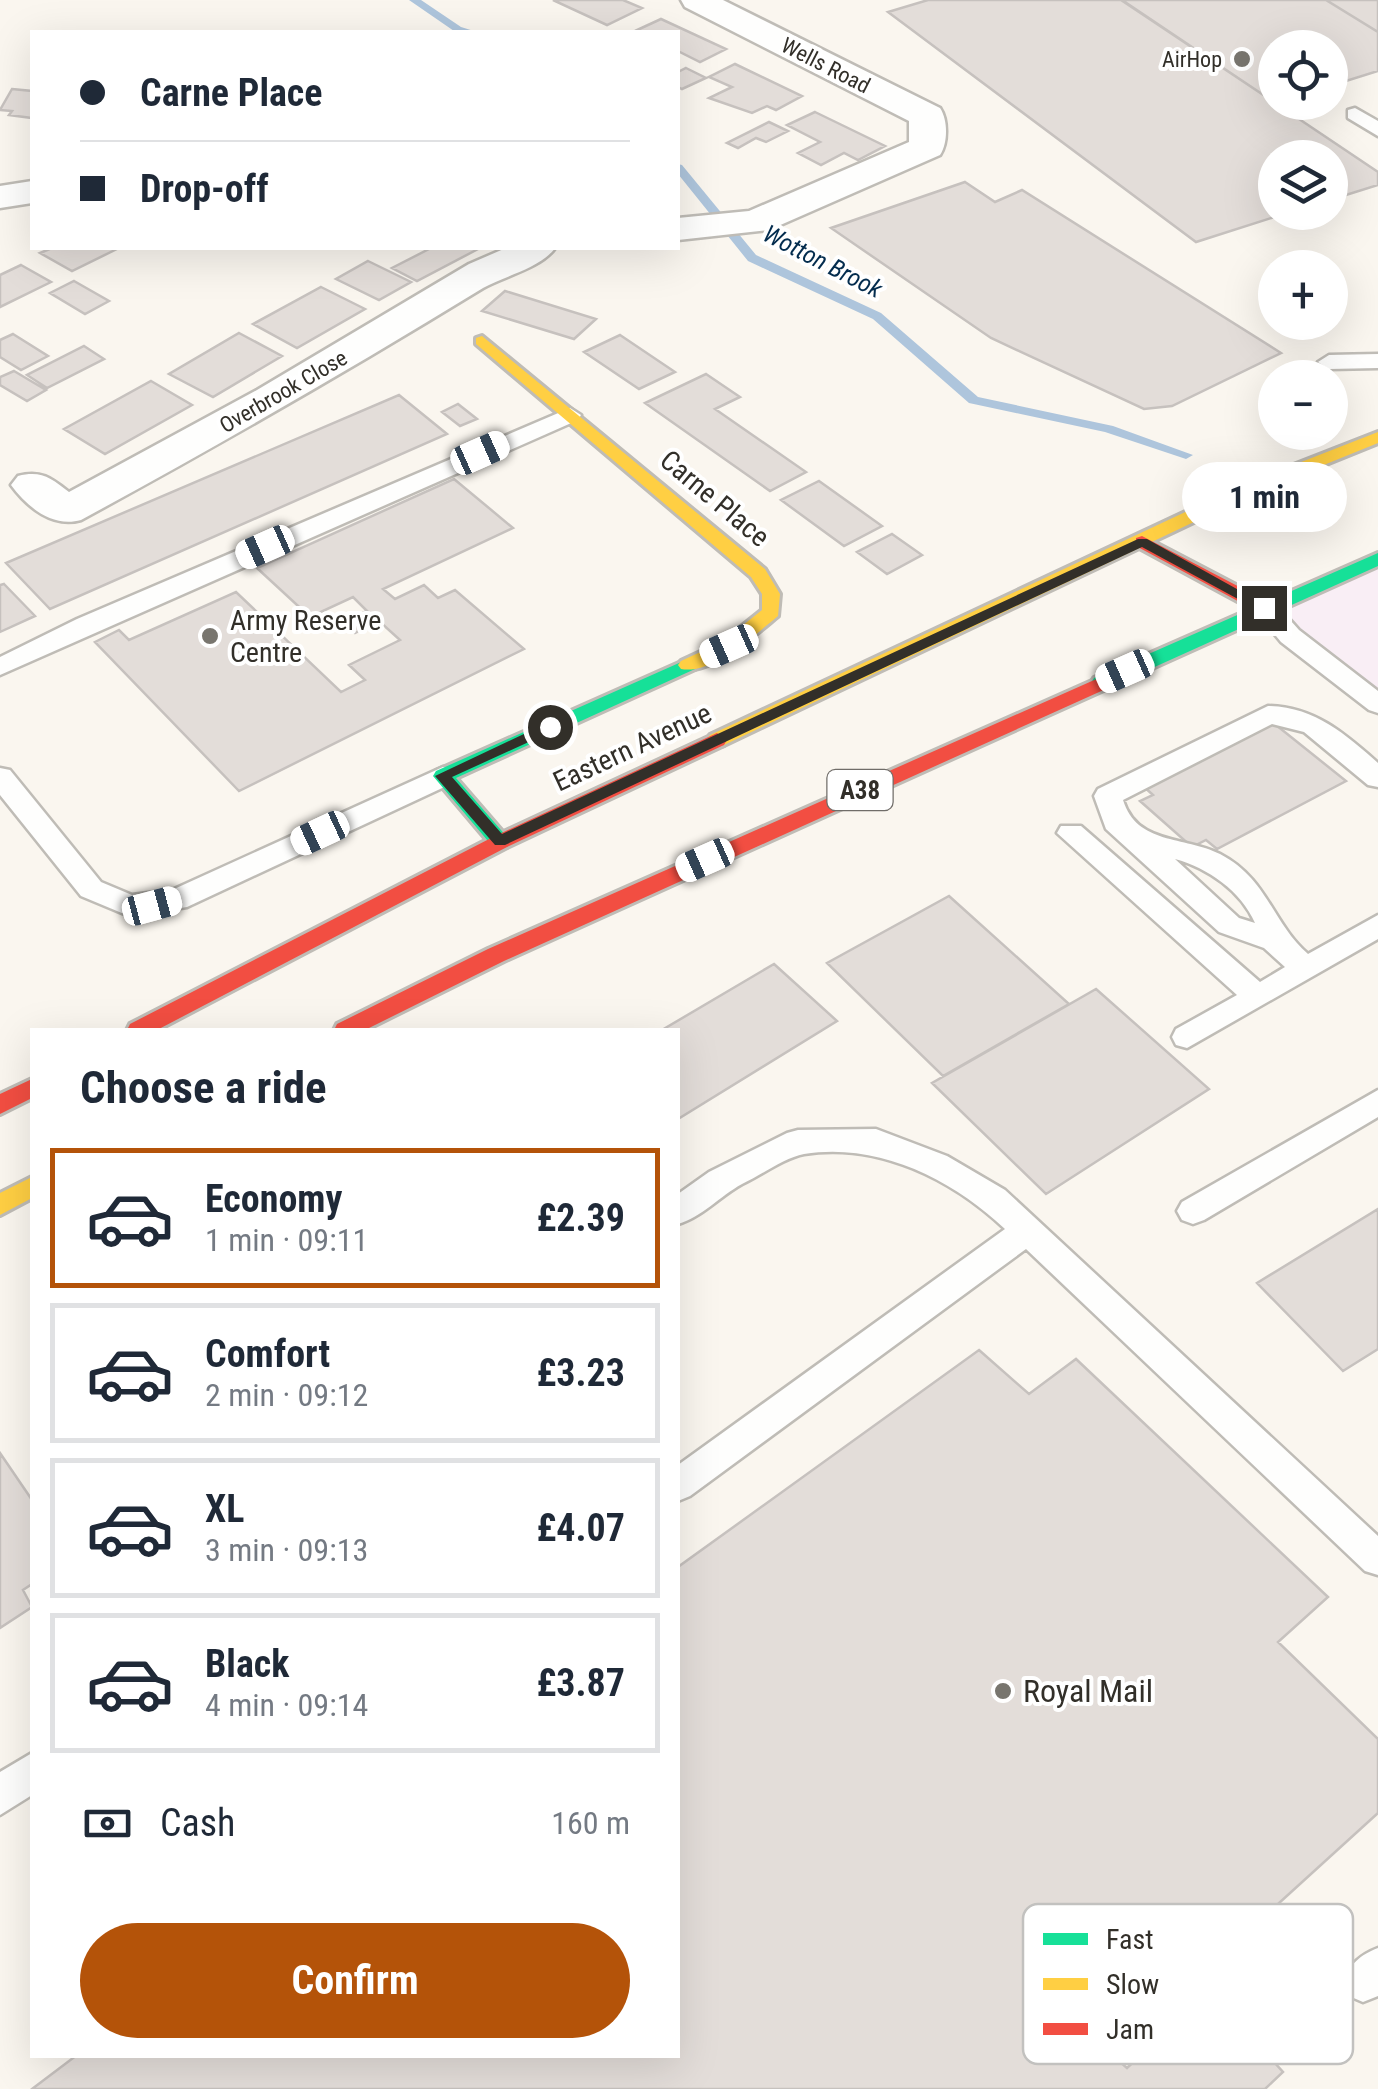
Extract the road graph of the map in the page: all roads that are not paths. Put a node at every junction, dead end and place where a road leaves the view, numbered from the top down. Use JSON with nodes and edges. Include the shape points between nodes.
{"nodes":[{"id":1,"x":697,"y":0,"type":"edge"},
{"id":2,"x":1355,"y":114,"type":"dead end"},
{"id":3,"x":1378,"y":130,"type":"edge"},
{"id":4,"x":30,"y":170,"type":"edge"},
{"id":5,"x":7,"y":191,"type":"edge"},
{"id":6,"x":680,"y":229,"type":"edge"},
{"id":7,"x":532,"y":250,"type":"edge"},
{"id":8,"x":482,"y":341,"type":"dead end"},
{"id":9,"x":1378,"y":361,"type":"edge"},
{"id":10,"x":1348,"y":362,"type":"edge"},
{"id":11,"x":570,"y":415,"type":"junction"},
{"id":12,"x":1378,"y":437,"type":"edge"},
{"id":13,"x":33,"y":485,"type":"dead end"},
{"id":14,"x":1142,"y":542,"type":"junction"},
{"id":15,"x":1378,"y":559,"type":"edge"},
{"id":16,"x":1264,"y":608,"type":"junction"},
{"id":17,"x":0,"y":667,"type":"edge"},
{"id":18,"x":1378,"y":704,"type":"edge"},
{"id":19,"x":443,"y":776,"type":"junction"},
{"id":20,"x":0,"y":777,"type":"edge"},
{"id":21,"x":1378,"y":778,"type":"edge"},
{"id":22,"x":1071,"y":833,"type":"dead end"},
{"id":23,"x":500,"y":842,"type":"junction"},
{"id":24,"x":1378,"y":925,"type":"edge"},
{"id":25,"x":1304,"y":968,"type":"junction"},
{"id":26,"x":1258,"y":996,"type":"junction"},
{"id":27,"x":142,"y":1028,"type":"edge"},
{"id":28,"x":349,"y":1028,"type":"edge"},
{"id":29,"x":1187,"y":1037,"type":"dead end"},
{"id":30,"x":30,"y":1089,"type":"edge"},
{"id":31,"x":1378,"y":1102,"type":"edge"},
{"id":32,"x":0,"y":1106,"type":"edge"},
{"id":33,"x":27,"y":1177,"type":"edge"},
{"id":34,"x":0,"y":1205,"type":"edge"},
{"id":35,"x":680,"y":1210,"type":"edge"},
{"id":36,"x":1193,"y":1211,"type":"dead end"},
{"id":37,"x":1028,"y":1230,"type":"junction"},
{"id":38,"x":680,"y":1483,"type":"edge"},
{"id":39,"x":1378,"y":1559,"type":"edge"},
{"id":40,"x":30,"y":1774,"type":"edge"},
{"id":41,"x":0,"y":1796,"type":"edge"}],
"edges":[{"from":1,"to":6,"type":"street","name":"Wells Road","via":[[927,116],[927,148],[756,222]]},
{"from":2,"to":3,"type":"lane"},
{"from":4,"to":5,"type":"street"},
{"from":7,"to":13,"type":"street","name":"Overbrook Close","via":[[66,511]]},
{"from":8,"to":11,"type":"main road","name":"Carne Place"},
{"from":9,"to":10,"type":"lane"},
{"from":11,"to":17,"type":"lane"},
{"from":11,"to":19,"type":"main road","name":"Carne Place","via":[[758,573],[771,594],[771,612],[729,646]]},
{"from":12,"to":14,"type":"main road","name":"Eastern Avenue","via":[[1251,488]]},
{"from":14,"to":16,"type":"main road"},
{"from":14,"to":23,"type":"main road","name":"Eastern Avenue"},
{"from":15,"to":16,"type":"main road","number":"A38"},
{"from":16,"to":18,"type":"lane"},
{"from":16,"to":28,"type":"main road","number":"A38","via":[[496,955]]},
{"from":19,"to":20,"type":"lane","via":[[176,900],[129,906],[92,890]]},
{"from":19,"to":23,"type":"main road"},
{"from":21,"to":25,"type":"lane","via":[[1310,722],[1268,714],[1108,796],[1116,822],[1134,839],[1211,862],[1247,891],[1272,922],[1274,941]]},
{"from":22,"to":26,"type":"lane"},
{"from":23,"to":27,"type":"main road","name":"Eastern Avenue"},
{"from":24,"to":25,"type":"lane"},
{"from":25,"to":26,"type":"lane"},
{"from":26,"to":29,"type":"lane"},
{"from":30,"to":32,"type":"main road"},
{"from":31,"to":36,"type":"lane"},
{"from":33,"to":34,"type":"main road"},
{"from":35,"to":37,"type":"lane","via":[[720,1180],[798,1142],[876,1141],[936,1165]]},
{"from":37,"to":38,"type":"lane"},
{"from":37,"to":39,"type":"lane"},
{"from":40,"to":41,"type":"lane"}]}
